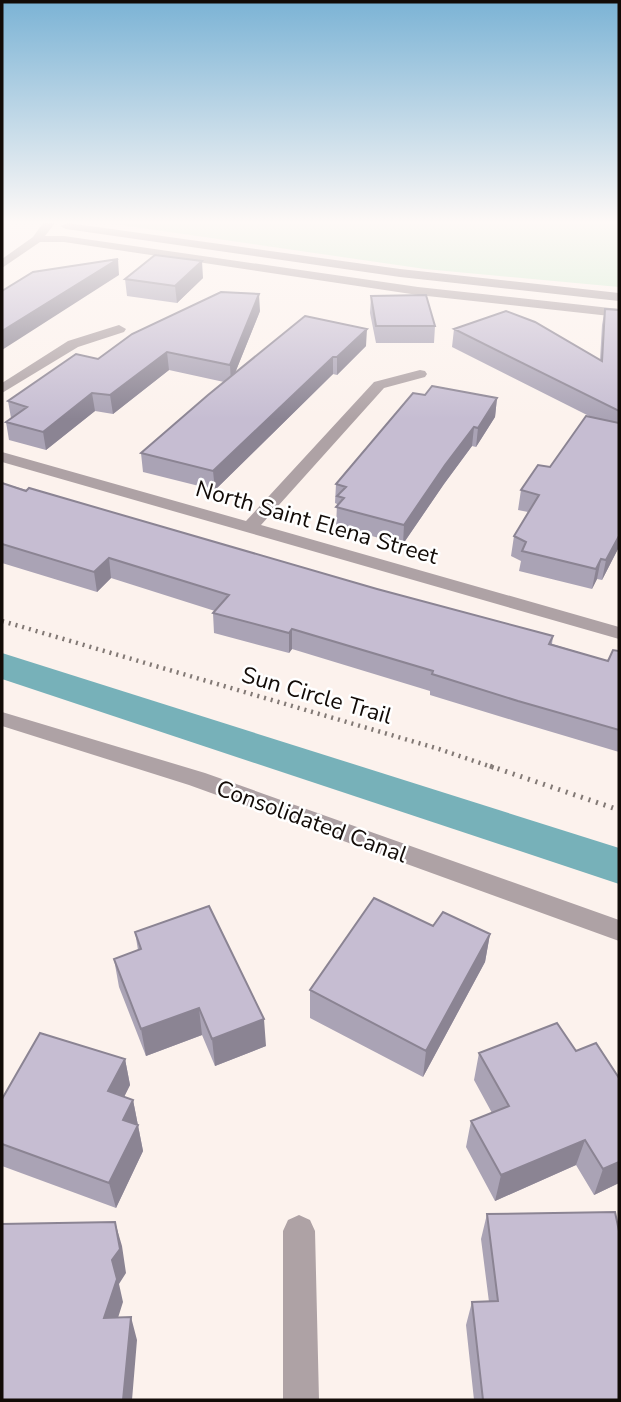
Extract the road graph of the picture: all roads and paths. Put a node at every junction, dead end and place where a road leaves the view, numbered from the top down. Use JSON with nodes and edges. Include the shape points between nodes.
{"nodes":[{"id":1,"x":400,"y":288,"type":"edge"},
{"id":2,"x":541,"y":288,"type":"edge"},
{"id":3,"x":619,"y":297,"type":"edge"},
{"id":4,"x":619,"y":313,"type":"edge"},
{"id":5,"x":119,"y":329,"type":"dead end"},
{"id":6,"x":420,"y":374,"type":"dead end"},
{"id":7,"x":2,"y":389,"type":"edge"},
{"id":8,"x":2,"y":457,"type":"edge"},
{"id":9,"x":248,"y":528,"type":"junction"},
{"id":10,"x":2,"y":621,"type":"edge"},
{"id":11,"x":619,"y":633,"type":"edge"},
{"id":12,"x":2,"y":719,"type":"edge"},
{"id":13,"x":619,"y":810,"type":"edge"},
{"id":14,"x":619,"y":931,"type":"edge"},
{"id":15,"x":299,"y":1231,"type":"dead end"},
{"id":16,"x":301,"y":1400,"type":"edge"}],
"edges":[{"from":1,"to":4,"type":"street"},
{"from":2,"to":3,"type":"street"},
{"from":5,"to":7,"type":"street","via":[[73,344]]},
{"from":6,"to":9,"type":"street","via":[[379,385]]},
{"from":8,"to":9,"type":"street","name":"North Saint Elena Street"},
{"from":9,"to":11,"type":"street","name":"North Saint Elena Street"},
{"from":10,"to":13,"type":"path","name":"Sun Circle Trail","via":[[439,749]]},
{"from":12,"to":14,"type":"street","name":"Consolidated Canal","via":[[197,779]]},
{"from":15,"to":16,"type":"street"}]}
